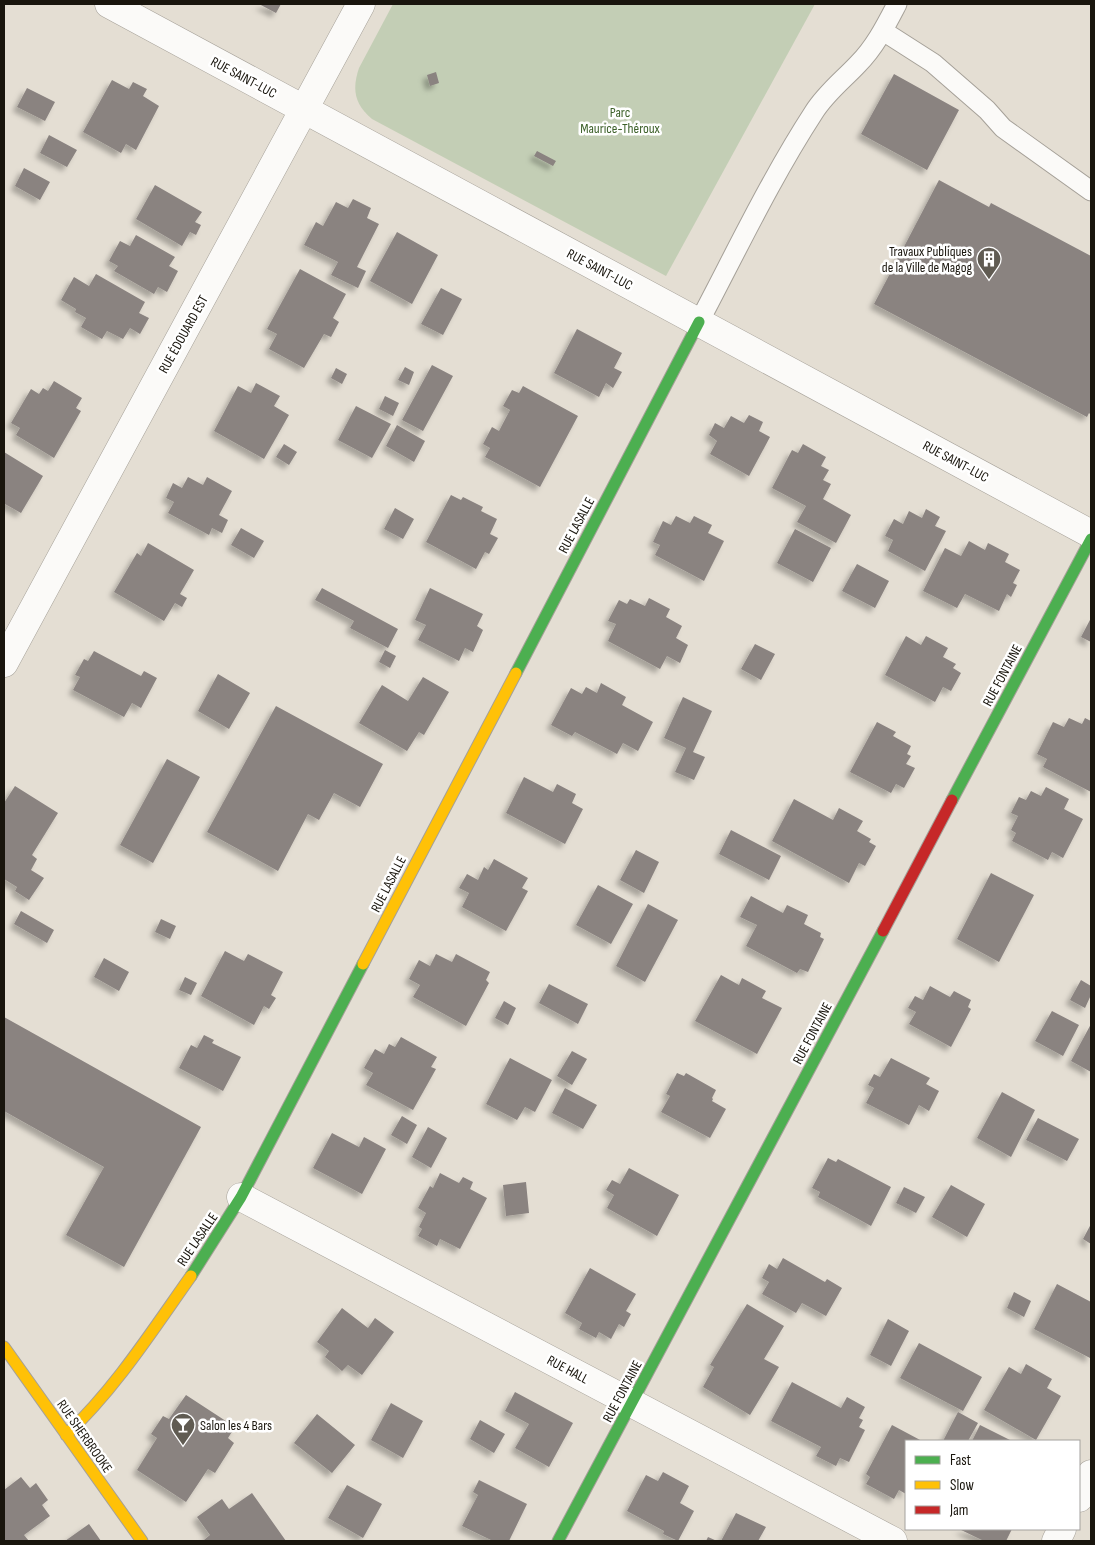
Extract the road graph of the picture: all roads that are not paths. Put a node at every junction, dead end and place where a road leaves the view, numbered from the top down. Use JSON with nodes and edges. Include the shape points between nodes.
{"nodes":[{"id":1,"x":109,"y":4,"type":"edge"},
{"id":2,"x":361,"y":4,"type":"edge"},
{"id":3,"x":897,"y":4,"type":"edge"},
{"id":4,"x":883,"y":31,"type":"junction"},
{"id":5,"x":305,"y":110,"type":"junction"},
{"id":6,"x":1091,"y":191,"type":"edge"},
{"id":7,"x":699,"y":322,"type":"junction"},
{"id":8,"x":1091,"y":534,"type":"edge"},
{"id":9,"x":1091,"y":539,"type":"edge"},
{"id":10,"x":4,"y":663,"type":"edge"},
{"id":11,"x":241,"y":1198,"type":"junction"},
{"id":12,"x":4,"y":1348,"type":"edge"},
{"id":13,"x":633,"y":1403,"type":"junction"},
{"id":14,"x":66,"y":1435,"type":"junction"},
{"id":15,"x":1091,"y":1474,"type":"edge"},
{"id":16,"x":1080,"y":1496,"type":"edge"},
{"id":17,"x":142,"y":1541,"type":"edge"},
{"id":18,"x":558,"y":1541,"type":"edge"},
{"id":19,"x":893,"y":1541,"type":"edge"}],
"edges":[{"from":1,"to":5,"type":"street","name":"RUE SAINT-LUC"},
{"from":2,"to":5,"type":"street","name":"RUE ÉDOUARD EST"},
{"from":3,"to":4,"type":"lane"},
{"from":4,"to":6,"type":"lane","via":[[933,63],[1003,128]]},
{"from":4,"to":7,"type":"lane","via":[[816,110],[788,155]]},
{"from":5,"to":7,"type":"street","name":"RUE SAINT-LUC"},
{"from":5,"to":10,"type":"street","name":"RUE ÉDOUARD EST"},
{"from":7,"to":8,"type":"street","name":"RUE SAINT-LUC"},
{"from":7,"to":11,"type":"street","name":"RUE LASALLE"},
{"from":9,"to":13,"type":"street","name":"RUE FONTAINE"},
{"from":11,"to":13,"type":"street","name":"RUE HALL"},
{"from":11,"to":14,"type":"street","name":"RUE LASALLE","via":[[207,1253],[109,1391]]},
{"from":12,"to":14,"type":"street","name":"RUE SHERBROOKE"},
{"from":13,"to":18,"type":"street","name":"RUE FONTAINE"},
{"from":13,"to":19,"type":"street","name":"RUE HALL"},
{"from":14,"to":17,"type":"street","name":"RUE SHERBROOKE"},
{"from":15,"to":16,"type":"street"}]}
